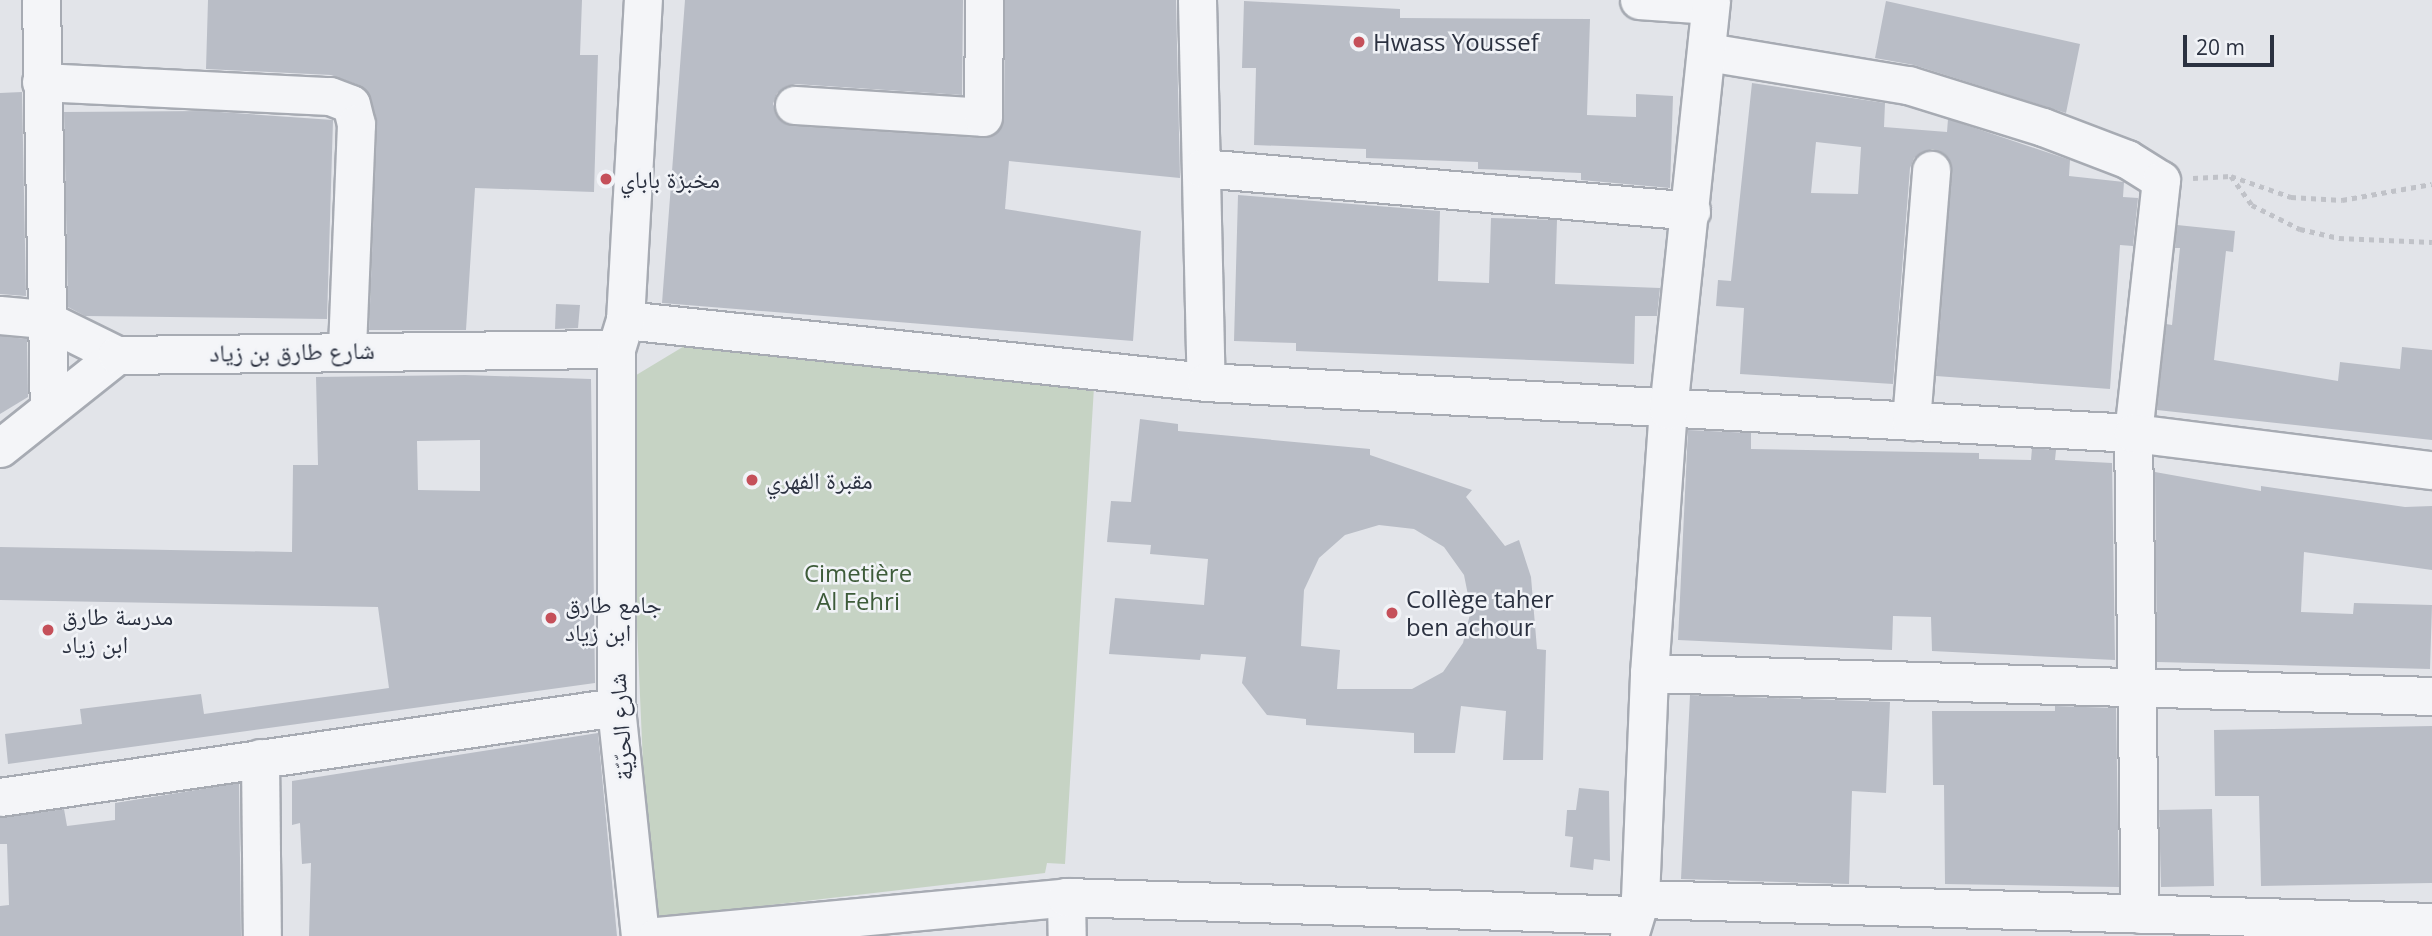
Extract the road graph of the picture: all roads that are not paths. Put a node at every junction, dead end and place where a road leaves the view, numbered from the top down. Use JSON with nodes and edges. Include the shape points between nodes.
{"nodes":[{"id":1,"x":41,"y":0,"type":"edge"},
{"id":2,"x":643,"y":0,"type":"edge"},
{"id":3,"x":984,"y":0,"type":"edge"},
{"id":4,"x":1197,"y":0,"type":"edge"},
{"id":5,"x":1639,"y":0,"type":"edge"},
{"id":6,"x":1711,"y":3,"type":"edge"},
{"id":7,"x":1708,"y":52,"type":"junction"},
{"id":8,"x":41,"y":82,"type":"junction"},
{"id":9,"x":794,"y":105,"type":"dead end"},
{"id":10,"x":1202,"y":168,"type":"junction"},
{"id":11,"x":1931,"y":170,"type":"dead end"},
{"id":12,"x":1692,"y":211,"type":"junction"},
{"id":13,"x":0,"y":315,"type":"edge"},
{"id":14,"x":44,"y":319,"type":"junction"},
{"id":15,"x":621,"y":335,"type":"junction"},
{"id":16,"x":347,"y":349,"type":"junction"},
{"id":17,"x":117,"y":355,"type":"junction"},
{"id":18,"x":1206,"y":382,"type":"junction"},
{"id":19,"x":49,"y":407,"type":"junction"},
{"id":20,"x":1668,"y":410,"type":"junction"},
{"id":21,"x":1911,"y":421,"type":"junction"},
{"id":22,"x":2133,"y":433,"type":"junction"},
{"id":23,"x":0,"y":448,"type":"edge"},
{"id":24,"x":2432,"y":470,"type":"edge"},
{"id":25,"x":1648,"y":673,"type":"junction"},
{"id":26,"x":2139,"y":685,"type":"junction"},
{"id":27,"x":2432,"y":696,"type":"edge"},
{"id":28,"x":616,"y":707,"type":"junction"},
{"id":29,"x":260,"y":758,"type":"junction"},
{"id":30,"x":0,"y":797,"type":"edge"},
{"id":31,"x":1066,"y":897,"type":"junction"},
{"id":32,"x":2140,"y":914,"type":"junction"},
{"id":33,"x":1634,"y":917,"type":"edge"},
{"id":34,"x":2432,"y":922,"type":"edge"},
{"id":35,"x":2047,"y":925,"type":"edge"},
{"id":36,"x":2227,"y":927,"type":"edge"},
{"id":37,"x":262,"y":936,"type":"edge"},
{"id":38,"x":640,"y":936,"type":"edge"},
{"id":39,"x":657,"y":936,"type":"edge"},
{"id":40,"x":1067,"y":936,"type":"edge"}],
"edges":[{"from":1,"to":8,"type":"street"},
{"from":2,"to":15,"type":"street","name":"شارع الحرّيّة"},
{"from":3,"to":9,"type":"street","via":[[983,117]]},
{"from":4,"to":10,"type":"street"},
{"from":5,"to":6,"type":"street"},
{"from":6,"to":7,"type":"street"},
{"from":7,"to":12,"type":"street"},
{"from":7,"to":22,"type":"street","via":[[1908,85],[2043,127],[2127,159],[2161,180]]},
{"from":8,"to":14,"type":"street"},
{"from":8,"to":16,"type":"street","via":[[330,96],[351,104],[356,124]]},
{"from":10,"to":12,"type":"street"},
{"from":10,"to":18,"type":"street"},
{"from":11,"to":21,"type":"street"},
{"from":12,"to":20,"type":"street"},
{"from":13,"to":14,"type":"street"},
{"from":14,"to":17,"type":"street"},
{"from":14,"to":19,"type":"street"},
{"from":15,"to":16,"type":"street","name":"شارع طارق بن زياد"},
{"from":15,"to":18,"type":"street","name":"شارع طارق بن زياد"},
{"from":15,"to":28,"type":"street","name":"شارع الحرّيّة"},
{"from":16,"to":17,"type":"street","name":"شارع طارق بن زياد"},
{"from":17,"to":19,"type":"street"},
{"from":18,"to":20,"type":"street","name":"شارع طارق بن زياد"},
{"from":19,"to":23,"type":"street"},
{"from":20,"to":21,"type":"street","name":"شارع طارق بن زياد"},
{"from":20,"to":25,"type":"street"},
{"from":21,"to":22,"type":"street","name":"شارع طارق بن زياد"},
{"from":22,"to":24,"type":"street","name":"شارع طارق بن زياد"},
{"from":22,"to":26,"type":"street"},
{"from":25,"to":26,"type":"street"},
{"from":25,"to":33,"type":"street"},
{"from":26,"to":27,"type":"street"},
{"from":26,"to":32,"type":"street"},
{"from":28,"to":29,"type":"street"},
{"from":28,"to":38,"type":"street","name":"شارع الحرّيّة"},
{"from":29,"to":30,"type":"street"},
{"from":29,"to":37,"type":"street"},
{"from":31,"to":33,"type":"street"},
{"from":31,"to":39,"type":"street"},
{"from":31,"to":40,"type":"street"},
{"from":32,"to":35,"type":"street"},
{"from":32,"to":36,"type":"street"},
{"from":33,"to":35,"type":"street"},
{"from":34,"to":36,"type":"street"}]}
